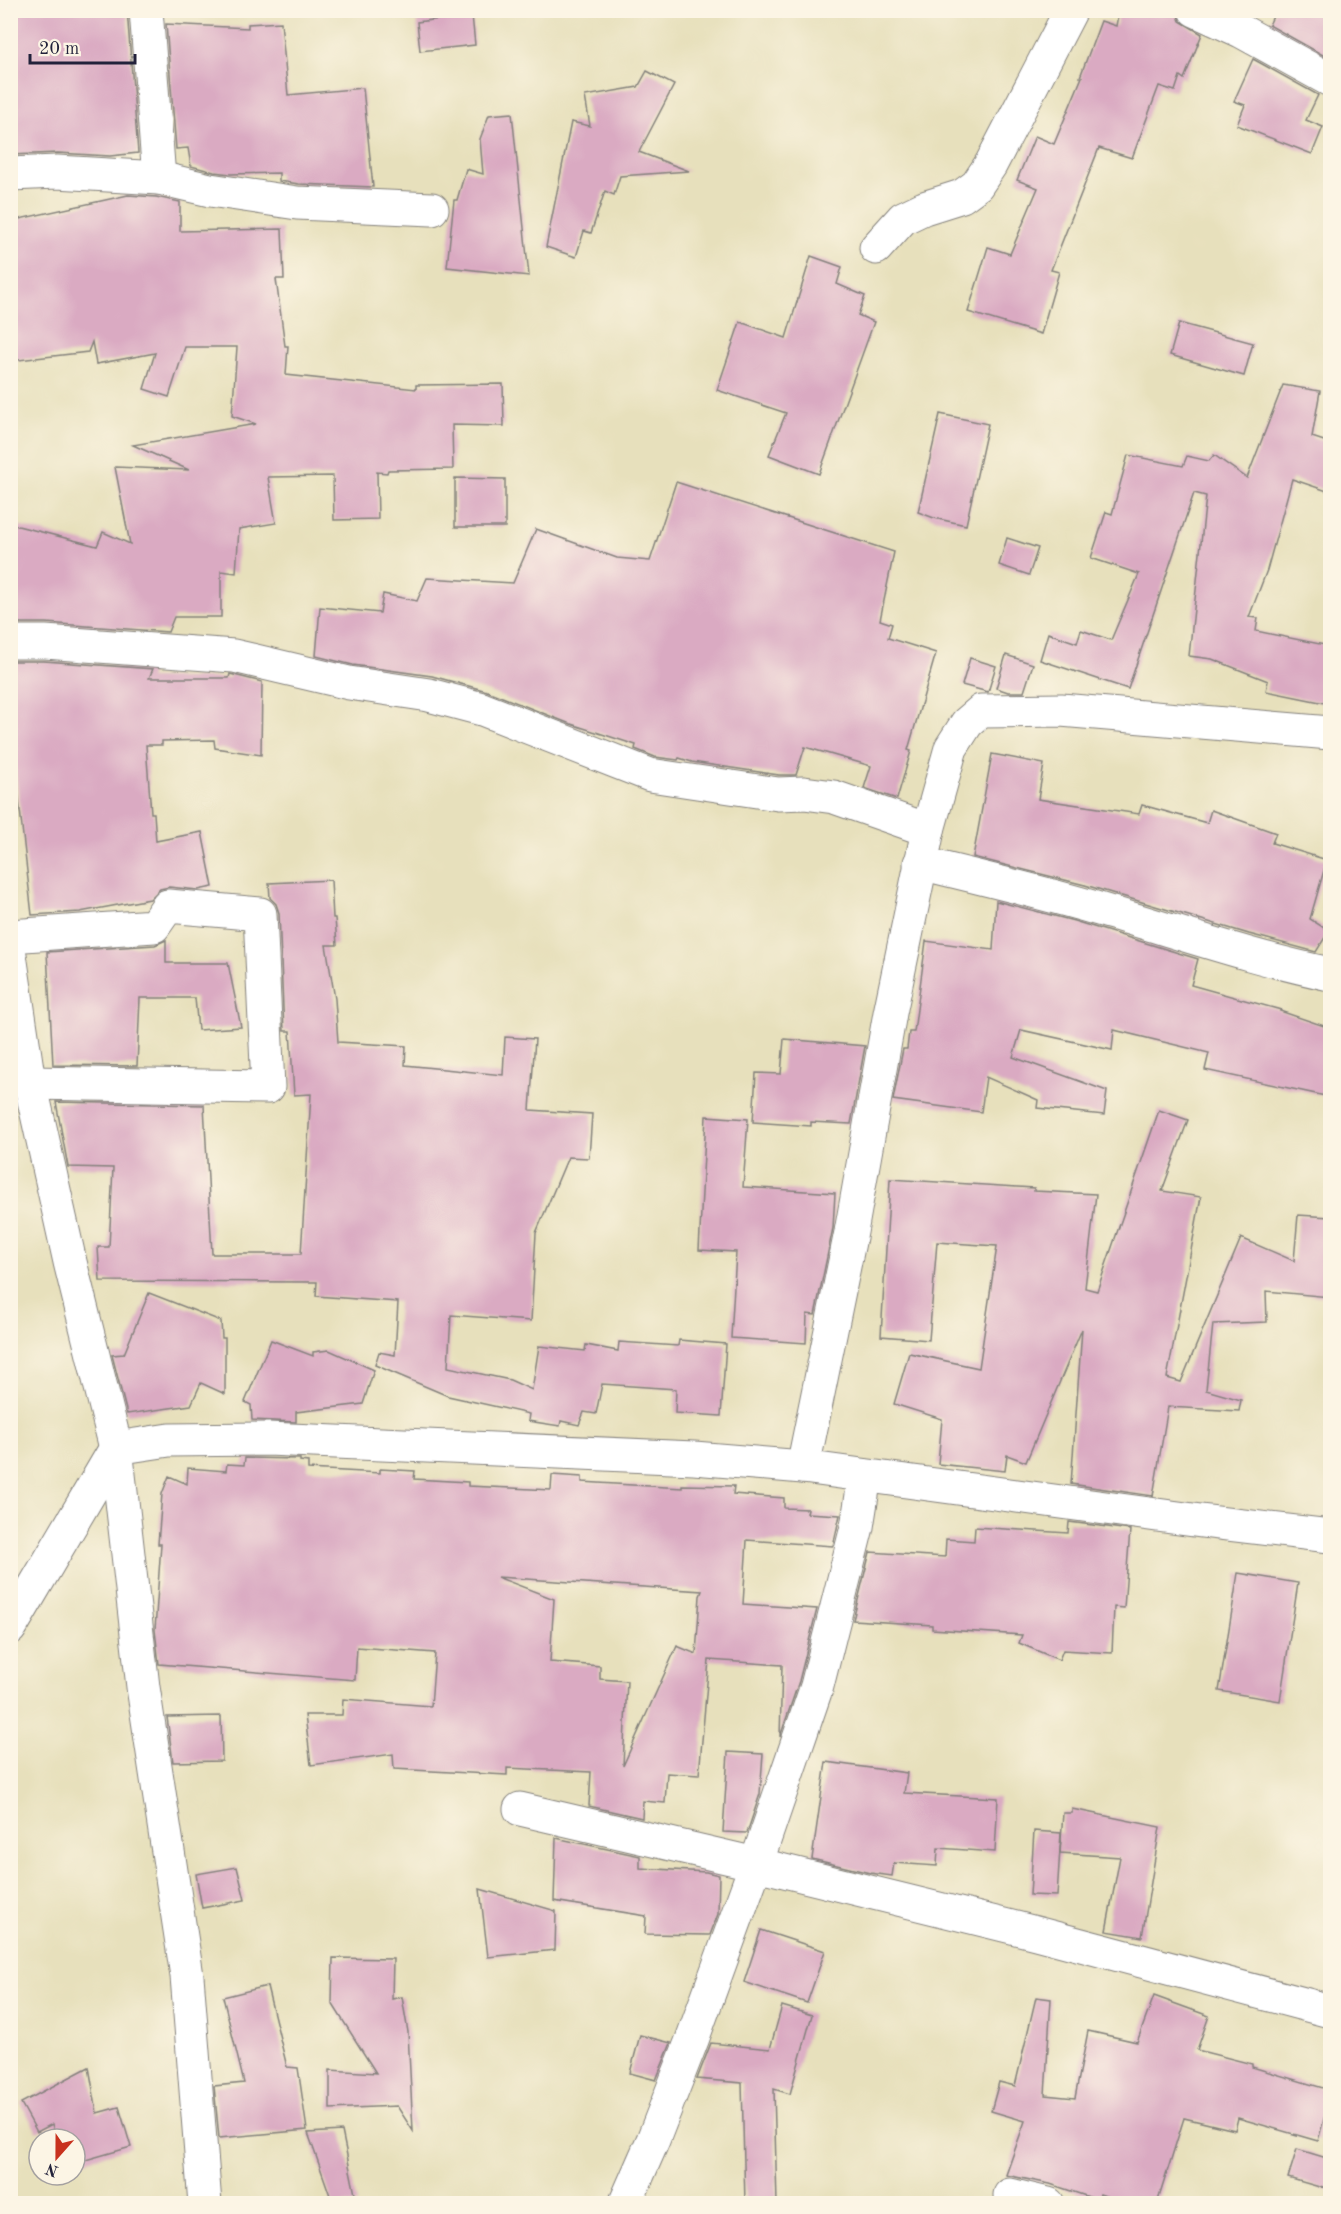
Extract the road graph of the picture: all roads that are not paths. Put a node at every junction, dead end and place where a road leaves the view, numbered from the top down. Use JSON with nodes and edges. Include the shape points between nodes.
{"nodes":[{"id":1,"x":146,"y":10,"type":"edge"},
{"id":2,"x":1071,"y":10,"type":"edge"},
{"id":3,"x":1195,"y":10,"type":"edge"},
{"id":4,"x":1330,"y":81,"type":"edge"},
{"id":5,"x":10,"y":174,"type":"edge"},
{"id":6,"x":159,"y":178,"type":"junction"},
{"id":7,"x":432,"y":209,"type":"dead end"},
{"id":8,"x":876,"y":248,"type":"dead end"},
{"id":9,"x":10,"y":642,"type":"edge"},
{"id":10,"x":1330,"y":733,"type":"edge"},
{"id":11,"x":928,"y":830,"type":"junction"},
{"id":12,"x":920,"y":863,"type":"junction"},
{"id":13,"x":10,"y":936,"type":"edge"},
{"id":14,"x":10,"y":955,"type":"edge"},
{"id":15,"x":1330,"y":974,"type":"edge"},
{"id":16,"x":30,"y":1083,"type":"junction"},
{"id":17,"x":116,"y":1448,"type":"junction"},
{"id":18,"x":803,"y":1467,"type":"junction"},
{"id":19,"x":865,"y":1476,"type":"junction"},
{"id":20,"x":1330,"y":1536,"type":"edge"},
{"id":21,"x":10,"y":1628,"type":"edge"},
{"id":22,"x":520,"y":1809,"type":"dead end"},
{"id":23,"x":756,"y":1864,"type":"junction"},
{"id":24,"x":1330,"y":2012,"type":"edge"},
{"id":25,"x":1011,"y":2195,"type":"dead end"},
{"id":26,"x":205,"y":2204,"type":"edge"},
{"id":27,"x":625,"y":2204,"type":"edge"},
{"id":28,"x":1048,"y":2204,"type":"edge"}],
"edges":[{"from":1,"to":6,"type":"street"},
{"from":2,"to":8,"type":"street","via":[[977,185],[962,196],[903,219]]},
{"from":3,"to":4,"type":"street"},
{"from":5,"to":6,"type":"street","via":[[57,172]]},
{"from":6,"to":7,"type":"street","via":[[297,203]]},
{"from":9,"to":11,"type":"street","via":[[234,656],[349,683],[429,695],[482,709],[650,775],[778,794],[834,797]]},
{"from":10,"to":11,"type":"street","via":[[1061,710],[981,711],[967,723],[951,748]]},
{"from":11,"to":12,"type":"street"},
{"from":12,"to":15,"type":"street","via":[[1032,890],[1274,962]]},
{"from":12,"to":18,"type":"street"},
{"from":13,"to":16,"type":"street","via":[[154,926],[168,906],[260,914],[268,1087]]},
{"from":14,"to":16,"type":"street"},
{"from":16,"to":17,"type":"street"},
{"from":17,"to":18,"type":"street","via":[[169,1440],[268,1439],[694,1458]]},
{"from":17,"to":21,"type":"street"},
{"from":17,"to":26,"type":"street","via":[[143,1686],[187,1976]]},
{"from":18,"to":19,"type":"street"},
{"from":19,"to":20,"type":"street"},
{"from":19,"to":23,"type":"street","via":[[857,1527],[817,1686]]},
{"from":22,"to":23,"type":"street"},
{"from":23,"to":24,"type":"street","via":[[1036,1933]]},
{"from":23,"to":27,"type":"street","via":[[677,2080]]},
{"from":25,"to":28,"type":"street"}]}
